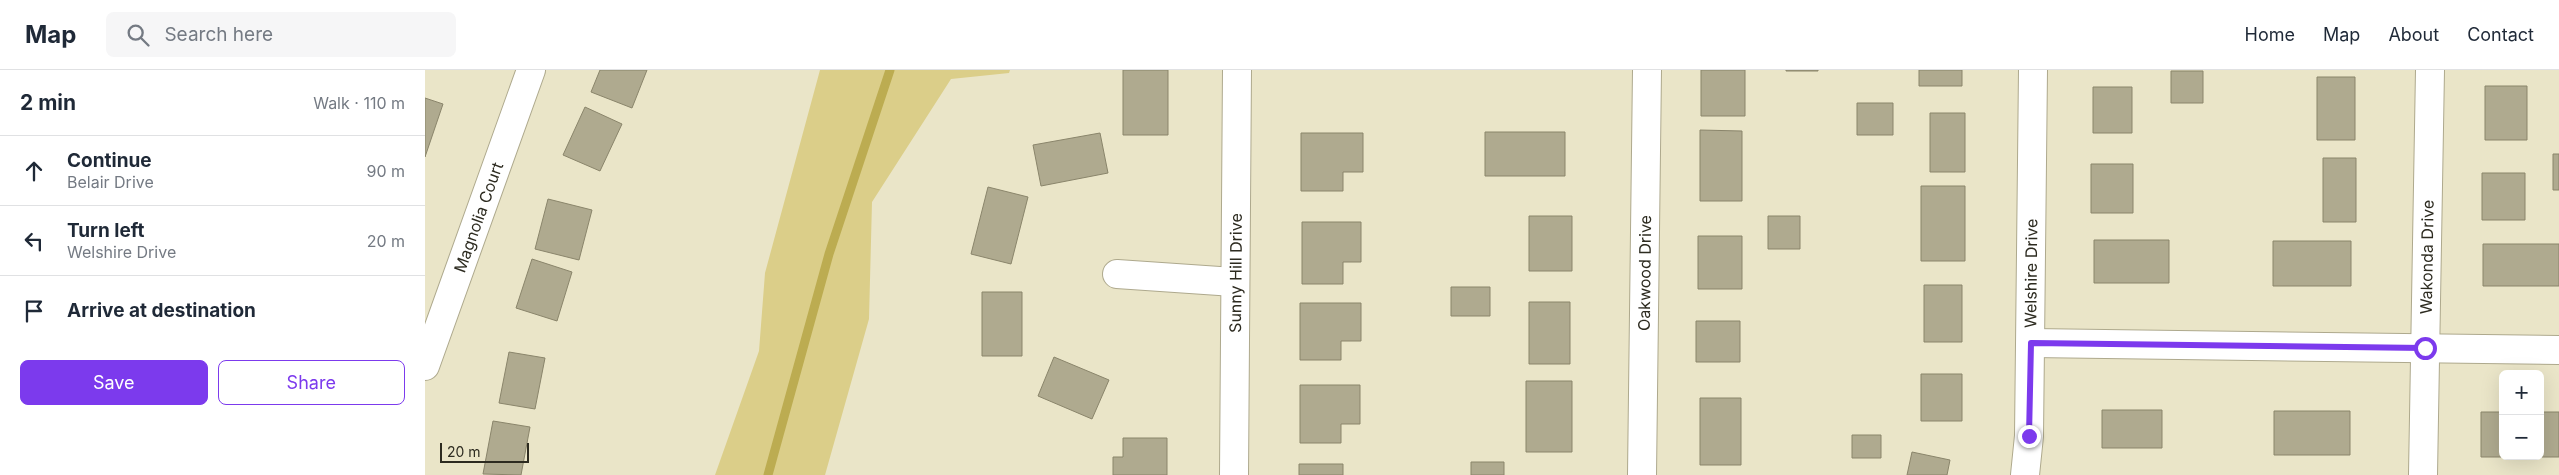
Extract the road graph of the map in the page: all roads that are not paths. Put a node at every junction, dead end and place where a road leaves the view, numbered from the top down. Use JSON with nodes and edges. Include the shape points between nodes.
{"nodes":[{"id":1,"x":531,"y":70,"type":"edge"},
{"id":2,"x":1237,"y":70,"type":"edge"},
{"id":3,"x":1647,"y":70,"type":"edge"},
{"id":4,"x":2033,"y":70,"type":"edge"},
{"id":5,"x":2430,"y":70,"type":"edge"},
{"id":6,"x":1117,"y":274,"type":"dead end"},
{"id":7,"x":1234,"y":282,"type":"junction"},
{"id":8,"x":435,"y":308,"type":"edge"},
{"id":9,"x":2031,"y":343,"type":"junction"},
{"id":10,"x":2425,"y":348,"type":"junction"},
{"id":11,"x":2559,"y":350,"type":"edge"},
{"id":12,"x":425,"y":366,"type":"edge"},
{"id":13,"x":1234,"y":475,"type":"edge"},
{"id":14,"x":1643,"y":475,"type":"edge"},
{"id":15,"x":2025,"y":475,"type":"edge"},
{"id":16,"x":2423,"y":475,"type":"edge"}],
"edges":[{"from":1,"to":8,"type":"street","name":"Magnolia Court"},
{"from":2,"to":7,"type":"street","name":"Sunny Hill Drive"},
{"from":3,"to":14,"type":"street","name":"Oakwood Drive"},
{"from":4,"to":9,"type":"street","name":"Welshire Drive"},
{"from":5,"to":10,"type":"street","name":"Wakonda Drive"},
{"from":6,"to":7,"type":"street"},
{"from":7,"to":13,"type":"street","name":"Sunny Hill Drive"},
{"from":8,"to":12,"type":"street","name":"Magnolia Court"},
{"from":9,"to":10,"type":"street"},
{"from":9,"to":15,"type":"street","name":"Welshire Drive"},
{"from":10,"to":11,"type":"street"},
{"from":10,"to":16,"type":"street","name":"Wakonda Drive"}]}
